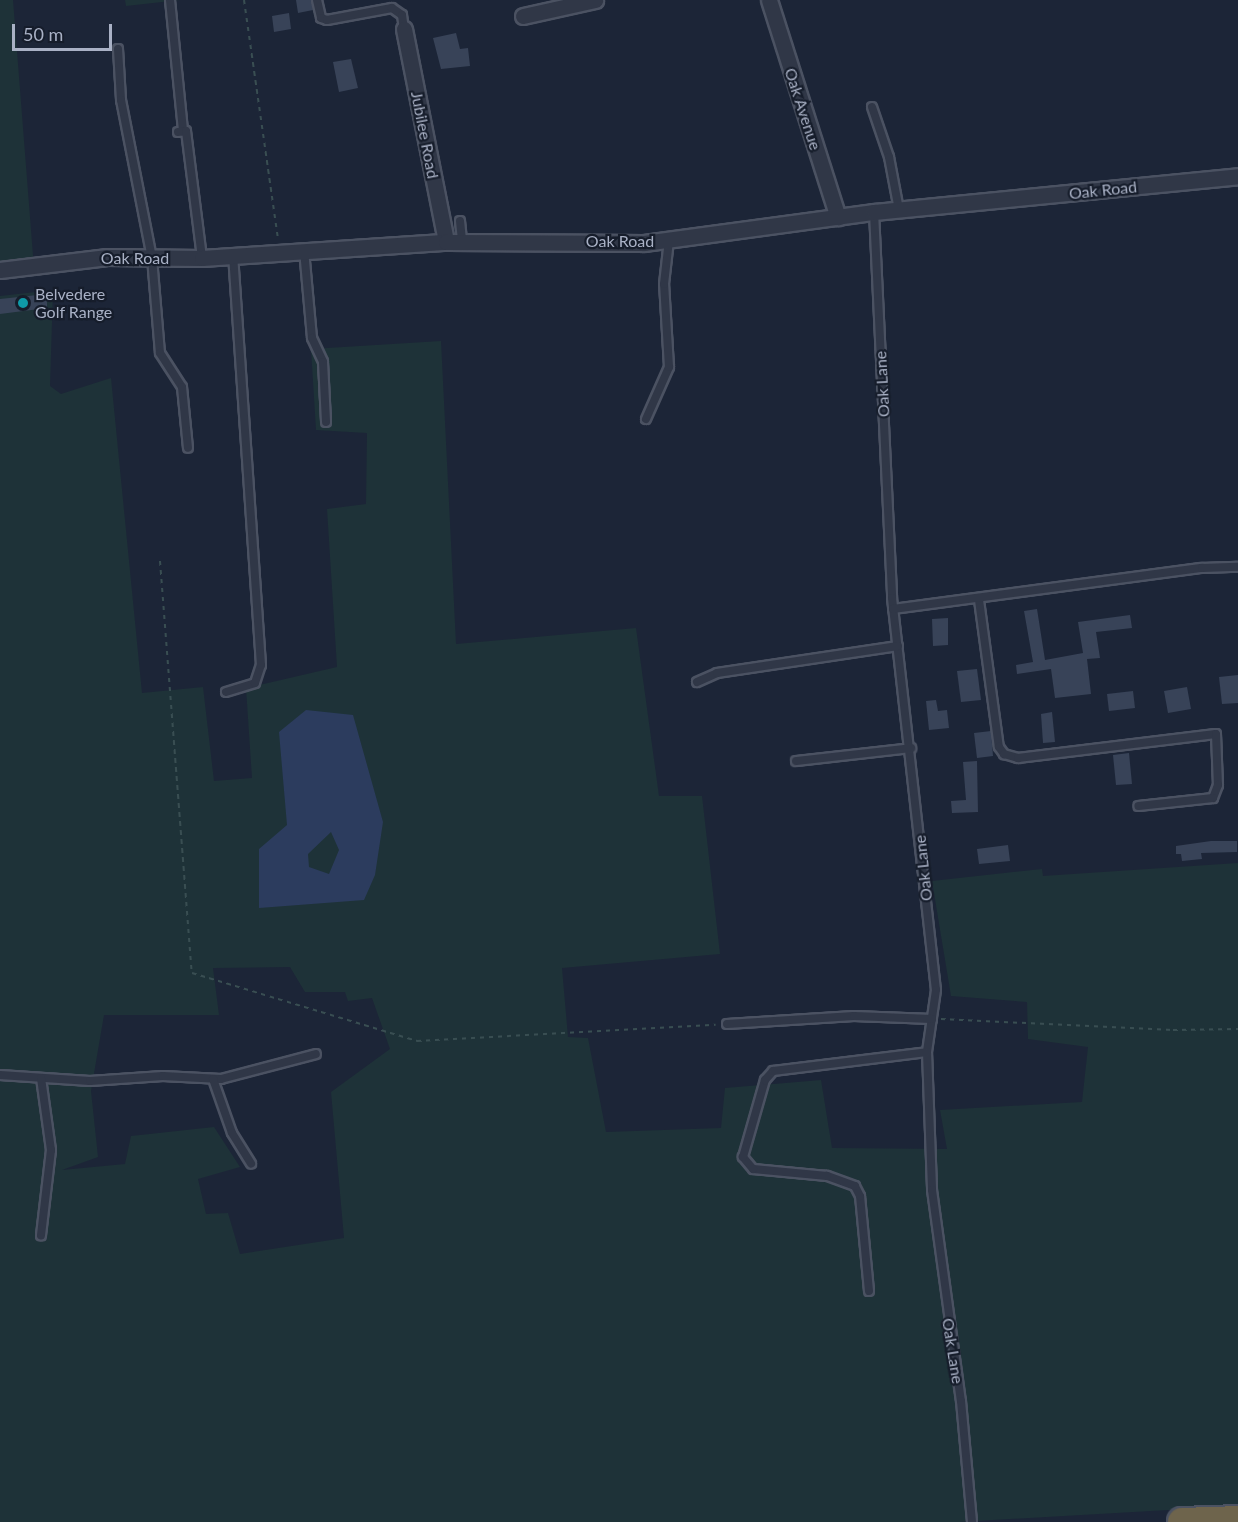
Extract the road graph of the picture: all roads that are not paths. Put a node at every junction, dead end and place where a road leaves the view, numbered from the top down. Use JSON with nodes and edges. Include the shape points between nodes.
{"nodes":[{"id":1,"x":170,"y":0,"type":"edge"},
{"id":2,"x":317,"y":0,"type":"edge"},
{"id":3,"x":595,"y":0,"type":"edge"},
{"id":4,"x":769,"y":0,"type":"edge"},
{"id":5,"x":523,"y":16,"type":"dead end"},
{"id":6,"x":404,"y":29,"type":"joint"},
{"id":7,"x":118,"y":49,"type":"dead end"},
{"id":8,"x":872,"y":106,"type":"dead end"},
{"id":9,"x":1238,"y":176,"type":"edge"},
{"id":10,"x":899,"y":210,"type":"junction"},
{"id":11,"x":874,"y":212,"type":"junction"},
{"id":12,"x":838,"y":217,"type":"junction"},
{"id":13,"x":460,"y":221,"type":"dead end"},
{"id":14,"x":669,"y":240,"type":"junction"},
{"id":15,"x":462,"y":241,"type":"junction"},
{"id":16,"x":446,"y":242,"type":"junction"},
{"id":17,"x":304,"y":250,"type":"junction"},
{"id":18,"x":233,"y":256,"type":"junction"},
{"id":19,"x":152,"y":258,"type":"junction"},
{"id":20,"x":202,"y":258,"type":"junction"},
{"id":21,"x":0,"y":270,"type":"edge"},
{"id":22,"x":646,"y":419,"type":"dead end"},
{"id":23,"x":326,"y":422,"type":"dead end"},
{"id":24,"x":188,"y":448,"type":"dead end"},
{"id":25,"x":1238,"y":567,"type":"edge"},
{"id":26,"x":979,"y":600,"type":"junction"},
{"id":27,"x":893,"y":609,"type":"junction"},
{"id":28,"x":898,"y":646,"type":"junction"},
{"id":29,"x":697,"y":682,"type":"dead end"},
{"id":30,"x":226,"y":692,"type":"dead end"},
{"id":31,"x":911,"y":748,"type":"junction"},
{"id":32,"x":796,"y":761,"type":"dead end"},
{"id":33,"x":1138,"y":806,"type":"dead end"},
{"id":34,"x":932,"y":1019,"type":"junction"},
{"id":35,"x":727,"y":1024,"type":"road end"},
{"id":36,"x":927,"y":1052,"type":"junction"},
{"id":37,"x":316,"y":1054,"type":"dead end"},
{"id":38,"x":0,"y":1075,"type":"edge"},
{"id":39,"x":40,"y":1078,"type":"junction"},
{"id":40,"x":213,"y":1079,"type":"junction"},
{"id":41,"x":251,"y":1163,"type":"dead end"},
{"id":42,"x":41,"y":1235,"type":"dead end"},
{"id":43,"x":869,"y":1291,"type":"dead end"},
{"id":44,"x":1238,"y":1520,"type":"edge"},
{"id":45,"x":972,"y":1522,"type":"edge"},
{"id":46,"x":1182,"y":1522,"type":"edge"}],
"edges":[{"from":1,"to":20,"type":"lane","via":[[181,131],[186,131]]},
{"from":2,"to":6,"type":"lane","via":[[321,18],[327,20],[392,8],[402,15]]},
{"from":3,"to":5,"type":"street"},
{"from":4,"to":12,"type":"street","name":"Oak Avenue"},
{"from":6,"to":16,"type":"street","name":"Jubilee Road"},
{"from":7,"to":19,"type":"lane","via":[[121,100]]},
{"from":8,"to":10,"type":"lane","via":[[892,168]]},
{"from":9,"to":10,"type":"street","name":"Oak Road"},
{"from":10,"to":11,"type":"street","name":"Oak Road"},
{"from":11,"to":12,"type":"street","name":"Oak Road"},
{"from":11,"to":27,"type":"lane","name":"Oak Lane"},
{"from":12,"to":14,"type":"street","name":"Oak Road"},
{"from":13,"to":15,"type":"lane"},
{"from":14,"to":15,"type":"street","name":"Oak Road"},
{"from":14,"to":22,"type":"lane","via":[[664,284],[669,367]]},
{"from":15,"to":16,"type":"street","name":"Oak Road"},
{"from":16,"to":17,"type":"street","name":"Oak Road"},
{"from":17,"to":18,"type":"street","name":"Oak Road"},
{"from":17,"to":23,"type":"lane","via":[[312,338],[323,362]]},
{"from":18,"to":20,"type":"street","name":"Oak Road"},
{"from":18,"to":30,"type":"lane","via":[[261,665],[255,683]]},
{"from":19,"to":20,"type":"street","name":"Oak Road"},
{"from":19,"to":21,"type":"street","name":"Oak Road","via":[[107,257]]},
{"from":19,"to":24,"type":"lane","via":[[160,353],[182,387]]},
{"from":25,"to":26,"type":"lane","via":[[1102,581]]},
{"from":26,"to":27,"type":"lane"},
{"from":26,"to":33,"type":"lane","via":[[999,747],[1004,754],[1018,759],[1216,734],[1218,785],[1213,798]]},
{"from":27,"to":28,"type":"lane","name":"Oak Lane"},
{"from":28,"to":29,"type":"lane","via":[[717,673]]},
{"from":28,"to":31,"type":"lane","name":"Oak Lane"},
{"from":31,"to":32,"type":"lane"},
{"from":31,"to":34,"type":"lane","name":"Oak Lane","via":[[936,990]]},
{"from":34,"to":35,"type":"lane","via":[[854,1016]]},
{"from":34,"to":36,"type":"lane","name":"Oak Lane"},
{"from":36,"to":43,"type":"lane","via":[[773,1071],[765,1080],[743,1157],[753,1169],[827,1176],[855,1186],[860,1196]]},
{"from":36,"to":45,"type":"lane","name":"Oak Lane","via":[[932,1190]]},
{"from":37,"to":40,"type":"lane","via":[[255,1072]]},
{"from":38,"to":39,"type":"lane"},
{"from":39,"to":40,"type":"lane","via":[[90,1082],[163,1076]]},
{"from":39,"to":42,"type":"lane","via":[[51,1149]]},
{"from":40,"to":41,"type":"lane","via":[[232,1133]]},
{"from":44,"to":46,"type":"highway"}]}
